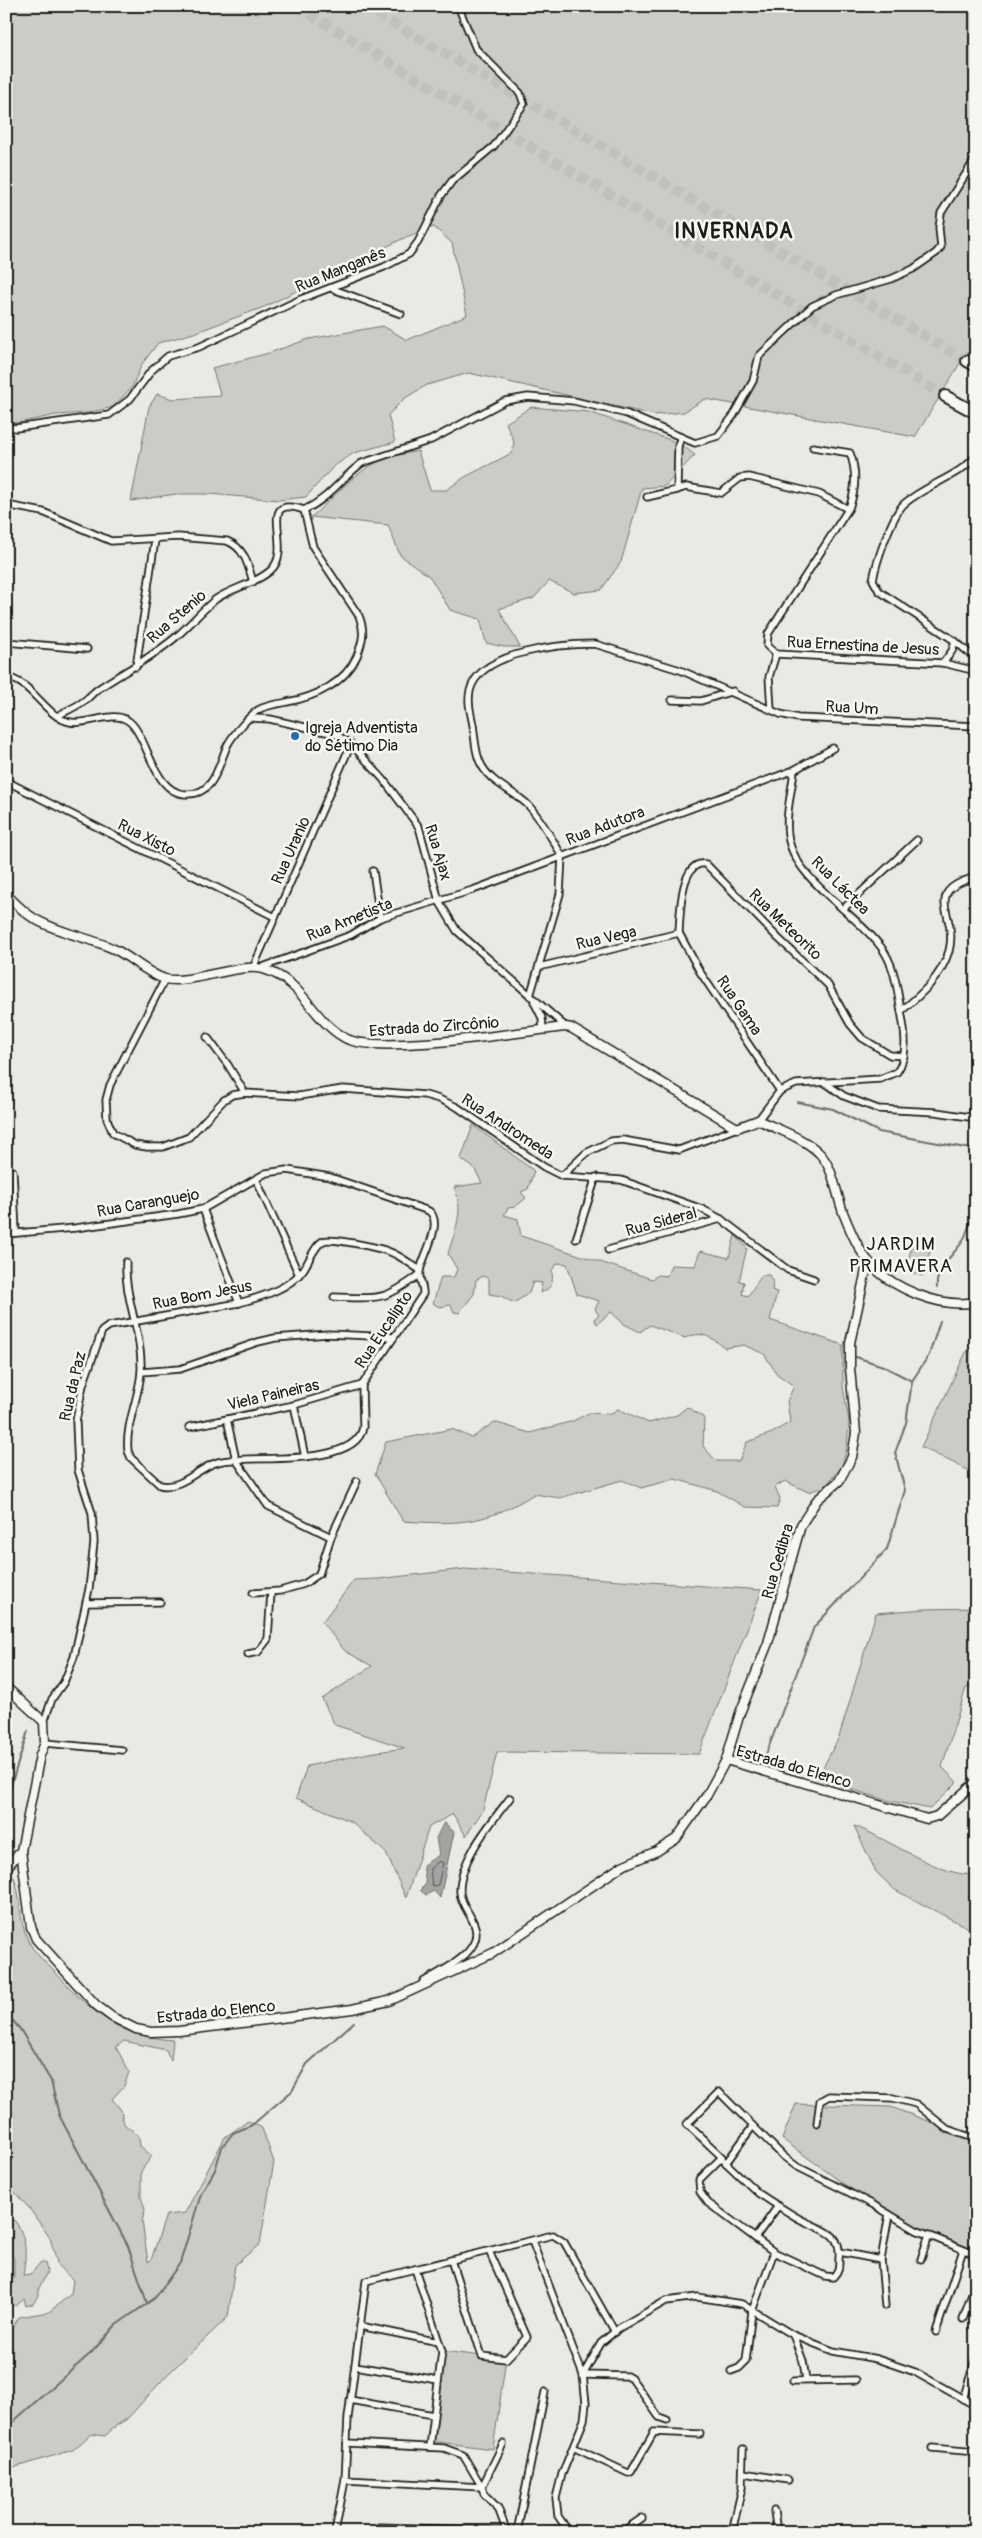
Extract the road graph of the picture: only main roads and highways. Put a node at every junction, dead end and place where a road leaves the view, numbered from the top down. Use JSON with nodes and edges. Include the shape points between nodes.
{"nodes":[{"id":1,"x":945,"y":396,"type":"tunnel mouth"},
{"id":2,"x":976,"y":413,"type":"edge"}],
"edges":[{"from":1,"to":2,"type":"highway"}]}
